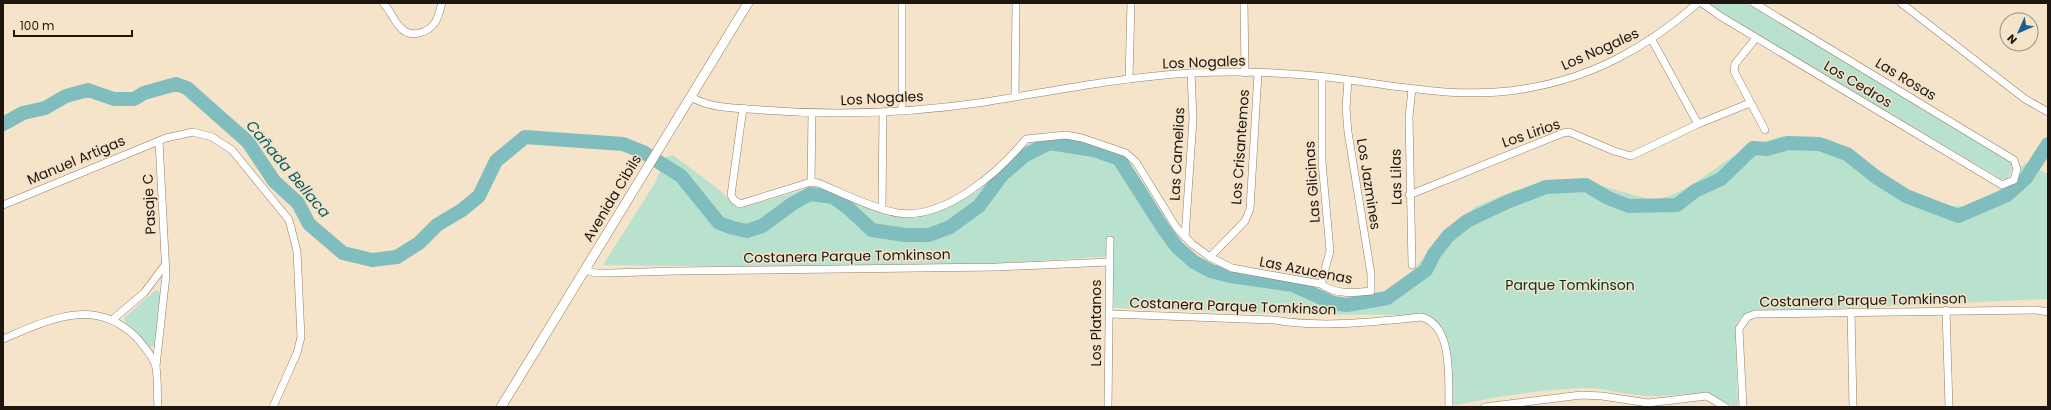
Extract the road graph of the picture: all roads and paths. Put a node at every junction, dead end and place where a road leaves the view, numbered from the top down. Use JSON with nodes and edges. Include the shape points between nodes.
{"nodes":[{"id":1,"x":384,"y":3,"type":"edge"},
{"id":2,"x":442,"y":3,"type":"edge"},
{"id":3,"x":748,"y":3,"type":"edge"},
{"id":4,"x":902,"y":3,"type":"edge"},
{"id":5,"x":1016,"y":3,"type":"edge"},
{"id":6,"x":1131,"y":3,"type":"edge"},
{"id":7,"x":1244,"y":3,"type":"edge"},
{"id":8,"x":1698,"y":3,"type":"edge"},
{"id":9,"x":1702,"y":3,"type":"edge"},
{"id":10,"x":1754,"y":3,"type":"edge"},
{"id":11,"x":1901,"y":3,"type":"edge"},
{"id":12,"x":1756,"y":38,"type":"junction"},
{"id":13,"x":1652,"y":40,"type":"junction"},
{"id":14,"x":1191,"y":73,"type":"junction"},
{"id":15,"x":1245,"y":73,"type":"junction"},
{"id":16,"x":1258,"y":73,"type":"junction"},
{"id":17,"x":1322,"y":77,"type":"junction"},
{"id":18,"x":1129,"y":79,"type":"junction"},
{"id":19,"x":1348,"y":80,"type":"junction"},
{"id":20,"x":1412,"y":89,"type":"junction"},
{"id":21,"x":1015,"y":96,"type":"junction"},
{"id":22,"x":691,"y":97,"type":"junction"},
{"id":23,"x":1750,"y":103,"type":"junction"},
{"id":24,"x":743,"y":108,"type":"junction"},
{"id":25,"x":902,"y":111,"type":"junction"},
{"id":26,"x":2048,"y":112,"type":"edge"},
{"id":27,"x":883,"y":113,"type":"junction"},
{"id":28,"x":812,"y":114,"type":"junction"},
{"id":29,"x":1698,"y":124,"type":"junction"},
{"id":30,"x":1765,"y":130,"type":"dead end"},
{"id":31,"x":159,"y":141,"type":"junction"},
{"id":32,"x":811,"y":182,"type":"junction"},
{"id":33,"x":2002,"y":185,"type":"joint"},
{"id":34,"x":1409,"y":194,"type":"junction"},
{"id":35,"x":3,"y":205,"type":"edge"},
{"id":36,"x":882,"y":208,"type":"junction"},
{"id":37,"x":1185,"y":237,"type":"junction"},
{"id":38,"x":1110,"y":240,"type":"dead end"},
{"id":39,"x":1210,"y":257,"type":"junction"},
{"id":40,"x":1109,"y":262,"type":"junction"},
{"id":41,"x":166,"y":265,"type":"junction"},
{"id":42,"x":1412,"y":265,"type":"dead end"},
{"id":43,"x":585,"y":270,"type":"junction"},
{"id":44,"x":1321,"y":284,"type":"junction"},
{"id":45,"x":1371,"y":291,"type":"joint"},
{"id":46,"x":1946,"y":310,"type":"junction"},
{"id":47,"x":1851,"y":312,"type":"junction"},
{"id":48,"x":2048,"y":312,"type":"edge"},
{"id":49,"x":1110,"y":314,"type":"junction"},
{"id":50,"x":112,"y":320,"type":"junction"},
{"id":51,"x":3,"y":339,"type":"edge"},
{"id":52,"x":156,"y":366,"type":"junction"},
{"id":53,"x":158,"y":407,"type":"edge"},
{"id":54,"x":273,"y":407,"type":"edge"},
{"id":55,"x":501,"y":407,"type":"edge"},
{"id":56,"x":1108,"y":407,"type":"edge"},
{"id":57,"x":1448,"y":407,"type":"edge"},
{"id":58,"x":1485,"y":407,"type":"edge"},
{"id":59,"x":1725,"y":407,"type":"edge"},
{"id":60,"x":1743,"y":407,"type":"edge"},
{"id":61,"x":1853,"y":407,"type":"edge"},
{"id":62,"x":1949,"y":407,"type":"edge"}],
"edges":[{"from":1,"to":2,"type":"street","via":[[406,34],[420,33],[430,28],[436,21]]},
{"from":3,"to":22,"type":"street","name":"Avenida Cibils"},
{"from":4,"to":25,"type":"street"},
{"from":5,"to":21,"type":"street"},
{"from":6,"to":18,"type":"street"},
{"from":7,"to":15,"type":"street"},
{"from":8,"to":13,"type":"street","name":"Los Nogales"},
{"from":9,"to":12,"type":"street","name":"Los Cedros"},
{"from":10,"to":33,"type":"street","name":"Las Rosas","via":[[2014,160],[2017,169],[2014,180]]},
{"from":11,"to":26,"type":"street","via":[[2025,99]]},
{"from":12,"to":23,"type":"street","via":[[1734,68],[1735,75]]},
{"from":12,"to":33,"type":"street","name":"Los Cedros"},
{"from":13,"to":20,"type":"street","name":"Los Nogales","via":[[1611,62],[1581,74],[1532,88],[1481,94]]},
{"from":13,"to":29,"type":"street"},
{"from":14,"to":15,"type":"street","name":"Los Nogales"},
{"from":14,"to":18,"type":"street","name":"Los Nogales"},
{"from":14,"to":37,"type":"street","name":"Las Camelias","via":[[1193,119]]},
{"from":15,"to":16,"type":"street","name":"Los Nogales"},
{"from":16,"to":17,"type":"street","name":"Los Nogales"},
{"from":16,"to":39,"type":"street","name":"Los Crisantemos","via":[[1250,209],[1245,221]]},
{"from":17,"to":19,"type":"street","name":"Los Nogales"},
{"from":17,"to":44,"type":"street","name":"Las Glicinas","via":[[1322,162],[1330,251]]},
{"from":18,"to":21,"type":"street","name":"Los Nogales"},
{"from":19,"to":20,"type":"street","name":"Los Nogales"},
{"from":19,"to":45,"type":"street","name":"Los Jazmines","via":[[1348,132],[1371,274]]},
{"from":20,"to":34,"type":"street","name":"Las Lilas","via":[[1409,117]]},
{"from":21,"to":25,"type":"street","name":"Los Nogales","via":[[985,102]]},
{"from":22,"to":24,"type":"street","name":"Los Nogales","via":[[707,104]]},
{"from":22,"to":43,"type":"street","name":"Avenida Cibils"},
{"from":23,"to":29,"type":"street","name":"Los Lirios"},
{"from":23,"to":30,"type":"street"},
{"from":24,"to":28,"type":"street","name":"Los Nogales"},
{"from":24,"to":32,"type":"street","via":[[731,195],[737,202],[745,204]]},
{"from":25,"to":27,"type":"street","name":"Los Nogales"},
{"from":27,"to":28,"type":"street","name":"Los Nogales"},
{"from":27,"to":36,"type":"street"},
{"from":28,"to":32,"type":"street"},
{"from":29,"to":34,"type":"street","name":"Los Lirios","via":[[1631,156],[1614,152],[1569,132],[1563,133]]},
{"from":31,"to":35,"type":"street","name":"Manuel Artigas"},
{"from":31,"to":41,"type":"street","name":"Pasaje C"},
{"from":31,"to":54,"type":"street","name":"Manuel Artigas","via":[[180,133],[193,132],[212,137],[232,150],[282,208],[289,220],[294,237],[301,337],[297,353]]},
{"from":32,"to":36,"type":"street","name":"Las Azucenas"},
{"from":34,"to":42,"type":"street","name":"Las Lilas"},
{"from":36,"to":37,"type":"street","name":"Las Azucenas","via":[[898,213],[909,213],[941,206],[988,178],[1026,139],[1066,135],[1126,153],[1136,162],[1163,207]]},
{"from":37,"to":39,"type":"street","name":"Las Azucenas"},
{"from":38,"to":40,"type":"street","name":"Los Platanos"},
{"from":39,"to":44,"type":"street","name":"Las Azucenas","via":[[1232,268]]},
{"from":40,"to":43,"type":"street","name":"Costanera Parque Tomkinson","via":[[997,267],[611,273]]},
{"from":40,"to":49,"type":"street","name":"Los Platanos"},
{"from":41,"to":50,"type":"street","via":[[144,293]]},
{"from":41,"to":52,"type":"street","name":"Pasaje C","via":[[166,292]]},
{"from":43,"to":55,"type":"street","name":"Avenida Cibils"},
{"from":44,"to":45,"type":"street","name":"Las Azucenas","via":[[1341,292]]},
{"from":46,"to":47,"type":"street","name":"Costanera Parque Tomkinson"},
{"from":46,"to":48,"type":"street","name":"Costanera Parque Tomkinson"},
{"from":46,"to":62,"type":"street"},
{"from":47,"to":60,"type":"street","name":"Costanera Parque Tomkinson","via":[[1755,314],[1747,317],[1739,329]]},
{"from":47,"to":61,"type":"street"},
{"from":49,"to":56,"type":"street","name":"Los Platanos"},
{"from":49,"to":57,"type":"street","name":"Costanera Parque Tomkinson","via":[[1274,320],[1298,324],[1427,318],[1441,332],[1445,343]]},
{"from":50,"to":51,"type":"street","via":[[73,314],[58,316]]},
{"from":50,"to":52,"type":"street","via":[[136,338]]},
{"from":52,"to":53,"type":"street","name":"Pasaje C"},
{"from":58,"to":59,"type":"street","via":[[1581,395],[1648,403],[1707,396]]}]}
